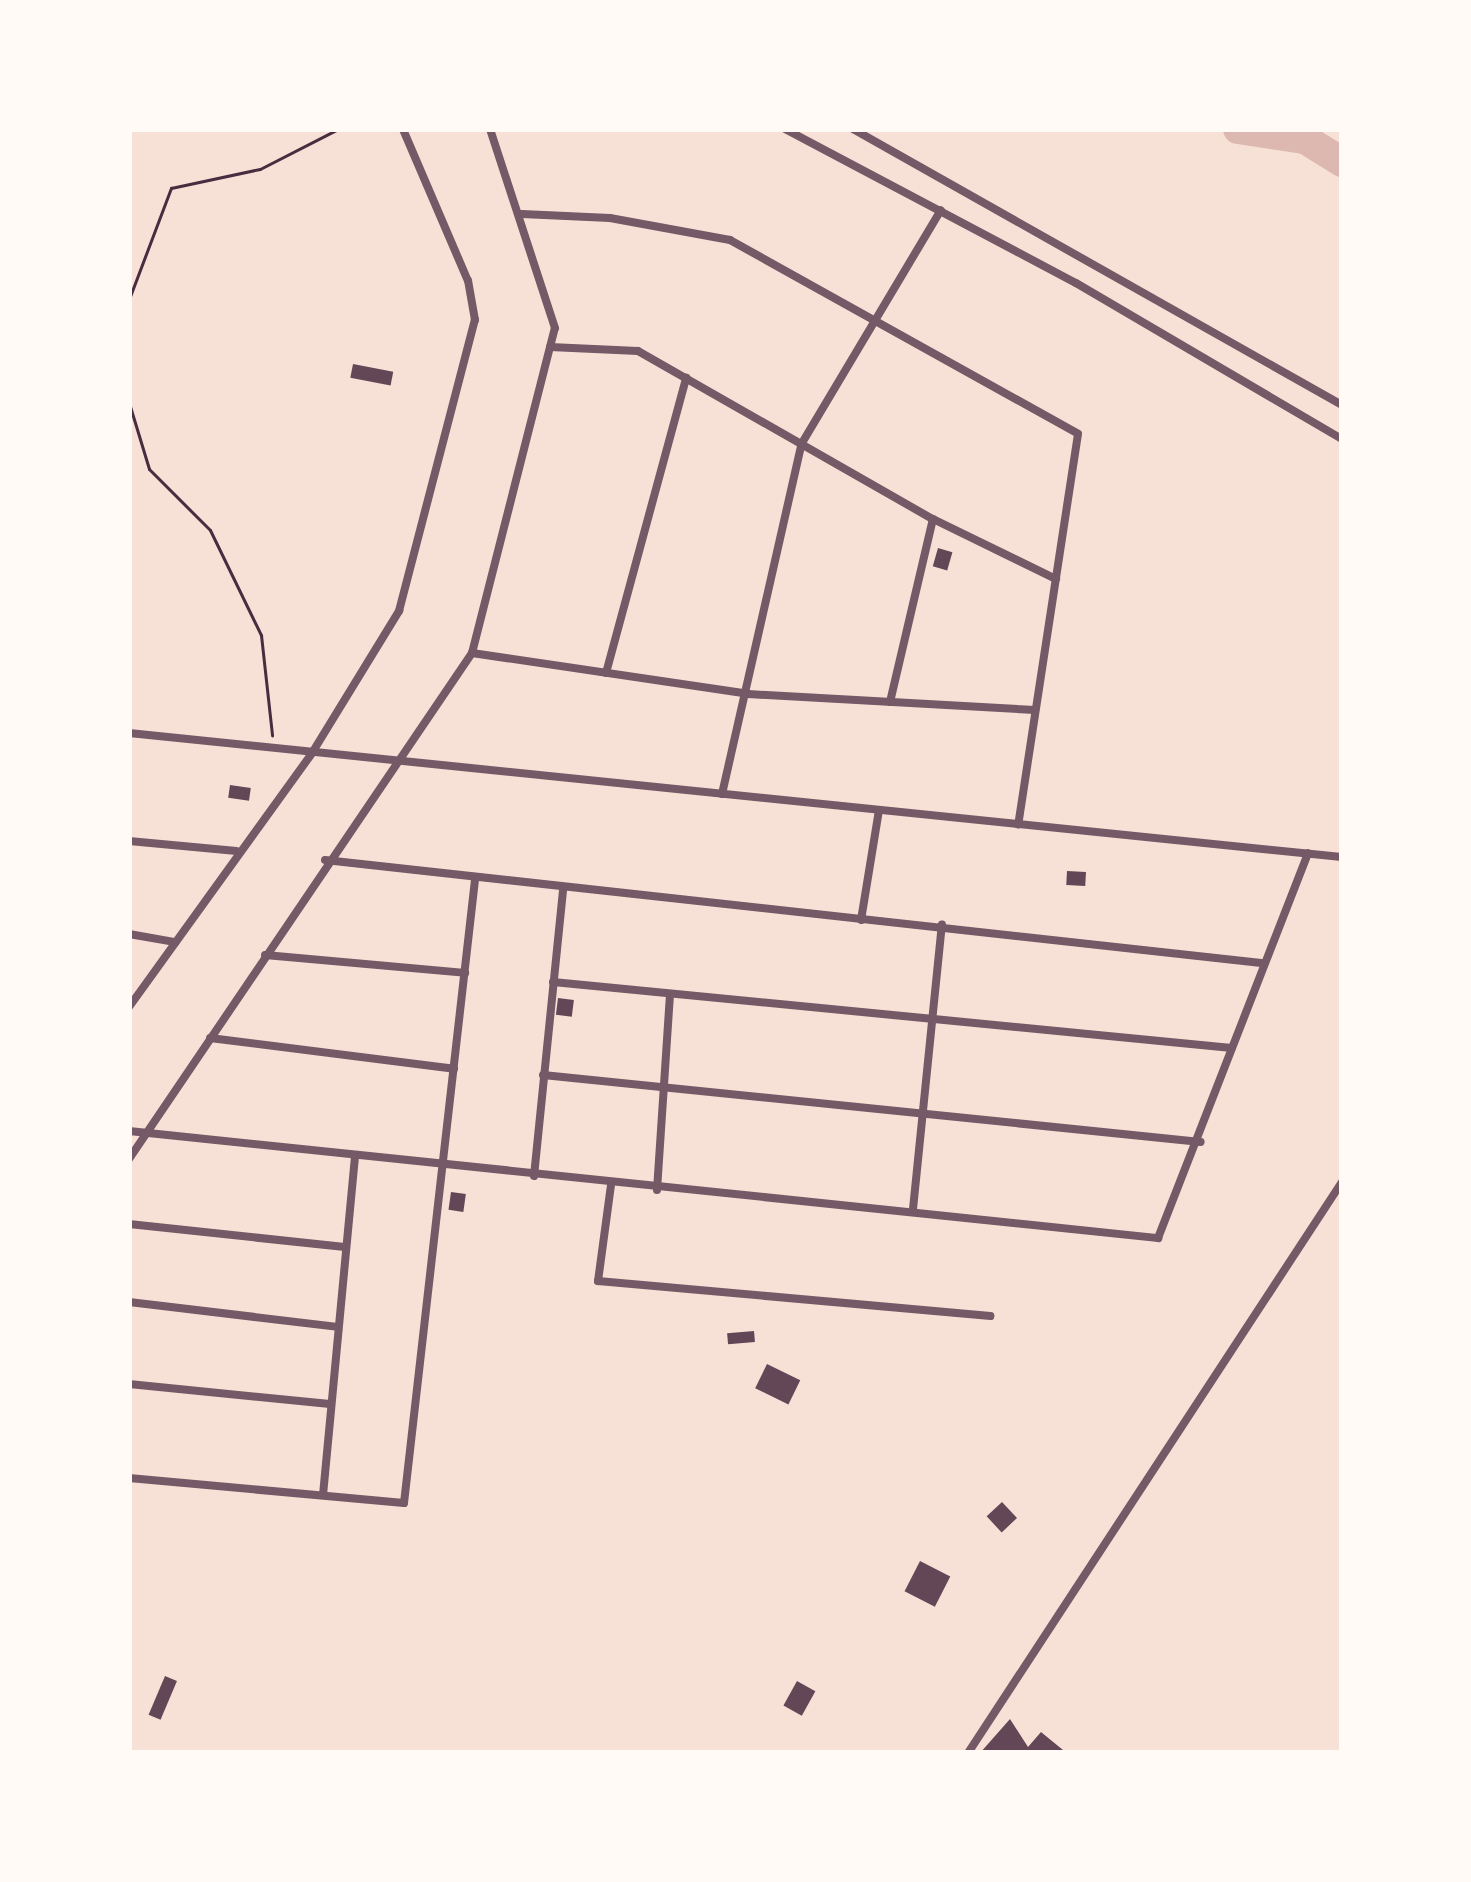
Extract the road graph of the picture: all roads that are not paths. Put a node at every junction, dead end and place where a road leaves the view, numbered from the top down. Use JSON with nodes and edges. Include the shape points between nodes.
{"nodes":[{"id":1,"x":403,"y":129,"type":"edge"},
{"id":2,"x":490,"y":129,"type":"edge"},
{"id":3,"x":784,"y":129,"type":"edge"},
{"id":4,"x":854,"y":129,"type":"edge"},
{"id":5,"x":940,"y":210,"type":"junction"},
{"id":6,"x":522,"y":214,"type":"junction"},
{"id":7,"x":871,"y":323,"type":"junction"},
{"id":8,"x":550,"y":347,"type":"junction"},
{"id":9,"x":686,"y":378,"type":"junction"},
{"id":10,"x":1342,"y":405,"type":"edge"},
{"id":11,"x":1342,"y":439,"type":"edge"},
{"id":12,"x":802,"y":443,"type":"junction"},
{"id":13,"x":932,"y":519,"type":"junction"},
{"id":14,"x":1056,"y":578,"type":"junction"},
{"id":15,"x":472,"y":653,"type":"junction"},
{"id":16,"x":606,"y":673,"type":"junction"},
{"id":17,"x":748,"y":694,"type":"junction"},
{"id":18,"x":890,"y":702,"type":"junction"},
{"id":19,"x":1036,"y":710,"type":"junction"},
{"id":20,"x":129,"y":734,"type":"edge"},
{"id":21,"x":312,"y":753,"type":"junction"},
{"id":22,"x":394,"y":761,"type":"junction"},
{"id":23,"x":722,"y":794,"type":"junction"},
{"id":24,"x":879,"y":810,"type":"junction"},
{"id":25,"x":1018,"y":824,"type":"junction"},
{"id":26,"x":129,"y":841,"type":"edge"},
{"id":27,"x":237,"y":851,"type":"junction"},
{"id":28,"x":1308,"y":853,"type":"junction"},
{"id":29,"x":1342,"y":857,"type":"edge"},
{"id":30,"x":325,"y":860,"type":"junction"},
{"id":31,"x":475,"y":880,"type":"junction"},
{"id":32,"x":563,"y":889,"type":"junction"},
{"id":33,"x":861,"y":920,"type":"junction"},
{"id":34,"x":942,"y":924,"type":"junction"},
{"id":35,"x":129,"y":934,"type":"edge"},
{"id":36,"x":175,"y":942,"type":"junction"},
{"id":37,"x":265,"y":955,"type":"junction"},
{"id":38,"x":1261,"y":963,"type":"junction"},
{"id":39,"x":465,"y":973,"type":"junction"},
{"id":40,"x":553,"y":982,"type":"junction"},
{"id":41,"x":670,"y":994,"type":"junction"},
{"id":42,"x":129,"y":1007,"type":"edge"},
{"id":43,"x":926,"y":1023,"type":"junction"},
{"id":44,"x":209,"y":1038,"type":"junction"},
{"id":45,"x":1232,"y":1048,"type":"junction"},
{"id":46,"x":454,"y":1069,"type":"junction"},
{"id":47,"x":544,"y":1076,"type":"junction"},
{"id":48,"x":662,"y":1088,"type":"junction"},
{"id":49,"x":921,"y":1113,"type":"junction"},
{"id":50,"x":129,"y":1131,"type":"edge"},
{"id":51,"x":146,"y":1134,"type":"junction"},
{"id":52,"x":1201,"y":1142,"type":"junction"},
{"id":53,"x":355,"y":1156,"type":"junction"},
{"id":54,"x":129,"y":1159,"type":"edge"},
{"id":55,"x":442,"y":1166,"type":"junction"},
{"id":56,"x":534,"y":1176,"type":"junction"},
{"id":57,"x":1342,"y":1182,"type":"edge"},
{"id":58,"x":611,"y":1185,"type":"junction"},
{"id":59,"x":657,"y":1190,"type":"junction"},
{"id":60,"x":913,"y":1209,"type":"junction"},
{"id":61,"x":129,"y":1224,"type":"edge"},
{"id":62,"x":345,"y":1247,"type":"junction"},
{"id":63,"x":129,"y":1302,"type":"edge"},
{"id":64,"x":990,"y":1316,"type":"dead end"},
{"id":65,"x":338,"y":1327,"type":"junction"},
{"id":66,"x":129,"y":1384,"type":"edge"},
{"id":67,"x":331,"y":1404,"type":"junction"},
{"id":68,"x":129,"y":1478,"type":"edge"},
{"id":69,"x":323,"y":1496,"type":"junction"},
{"id":70,"x":968,"y":1753,"type":"edge"}],
"edges":[{"from":1,"to":21,"type":"street","via":[[468,281],[475,320],[398,611]]},
{"from":2,"to":6,"type":"street"},
{"from":3,"to":5,"type":"street"},
{"from":4,"to":10,"type":"street"},
{"from":5,"to":7,"type":"street"},
{"from":5,"to":11,"type":"street"},
{"from":6,"to":7,"type":"street","via":[[610,218],[730,240]]},
{"from":6,"to":8,"type":"street","via":[[555,328]]},
{"from":7,"to":12,"type":"street"},
{"from":7,"to":14,"type":"street","via":[[1078,434]]},
{"from":8,"to":9,"type":"street","via":[[638,351]]},
{"from":8,"to":15,"type":"street"},
{"from":9,"to":12,"type":"street"},
{"from":9,"to":16,"type":"street"},
{"from":12,"to":13,"type":"street"},
{"from":12,"to":17,"type":"street"},
{"from":13,"to":14,"type":"street"},
{"from":13,"to":18,"type":"street"},
{"from":14,"to":19,"type":"street"},
{"from":15,"to":16,"type":"street"},
{"from":15,"to":22,"type":"street"},
{"from":16,"to":17,"type":"street"},
{"from":17,"to":18,"type":"street"},
{"from":17,"to":23,"type":"street"},
{"from":18,"to":19,"type":"street"},
{"from":19,"to":25,"type":"street"},
{"from":20,"to":21,"type":"street"},
{"from":21,"to":22,"type":"street"},
{"from":21,"to":27,"type":"street"},
{"from":22,"to":23,"type":"street"},
{"from":22,"to":30,"type":"street"},
{"from":23,"to":24,"type":"street"},
{"from":24,"to":25,"type":"street"},
{"from":24,"to":33,"type":"street"},
{"from":25,"to":28,"type":"street"},
{"from":26,"to":27,"type":"street"},
{"from":27,"to":36,"type":"street"},
{"from":28,"to":29,"type":"street"},
{"from":28,"to":38,"type":"street"},
{"from":30,"to":31,"type":"street"},
{"from":30,"to":37,"type":"street"},
{"from":31,"to":32,"type":"street"},
{"from":31,"to":39,"type":"street"},
{"from":32,"to":33,"type":"street"},
{"from":32,"to":40,"type":"street"},
{"from":33,"to":34,"type":"street"},
{"from":34,"to":38,"type":"street"},
{"from":34,"to":43,"type":"street"},
{"from":35,"to":36,"type":"street"},
{"from":36,"to":42,"type":"street"},
{"from":37,"to":39,"type":"street"},
{"from":37,"to":44,"type":"street"},
{"from":38,"to":45,"type":"street"},
{"from":39,"to":46,"type":"street"},
{"from":40,"to":41,"type":"street"},
{"from":40,"to":47,"type":"street"},
{"from":41,"to":43,"type":"street"},
{"from":41,"to":48,"type":"street"},
{"from":43,"to":45,"type":"street"},
{"from":43,"to":49,"type":"street"},
{"from":44,"to":46,"type":"street"},
{"from":44,"to":51,"type":"street"},
{"from":45,"to":52,"type":"street"},
{"from":46,"to":55,"type":"street"},
{"from":47,"to":48,"type":"street"},
{"from":47,"to":56,"type":"street"},
{"from":48,"to":49,"type":"street"},
{"from":48,"to":59,"type":"street"},
{"from":49,"to":52,"type":"street"},
{"from":49,"to":60,"type":"street"},
{"from":50,"to":51,"type":"street"},
{"from":51,"to":53,"type":"street"},
{"from":51,"to":54,"type":"street"},
{"from":52,"to":60,"type":"street","via":[[1158,1238]]},
{"from":53,"to":55,"type":"street"},
{"from":53,"to":62,"type":"street"},
{"from":55,"to":56,"type":"street"},
{"from":55,"to":69,"type":"street","via":[[404,1503]]},
{"from":56,"to":58,"type":"street"},
{"from":57,"to":70,"type":"street"},
{"from":58,"to":59,"type":"street"},
{"from":58,"to":64,"type":"street","via":[[598,1281]]},
{"from":59,"to":60,"type":"street"},
{"from":61,"to":62,"type":"street"},
{"from":62,"to":65,"type":"street"},
{"from":63,"to":65,"type":"street"},
{"from":65,"to":67,"type":"street"},
{"from":66,"to":67,"type":"street"},
{"from":67,"to":69,"type":"street"},
{"from":68,"to":69,"type":"street"}]}
